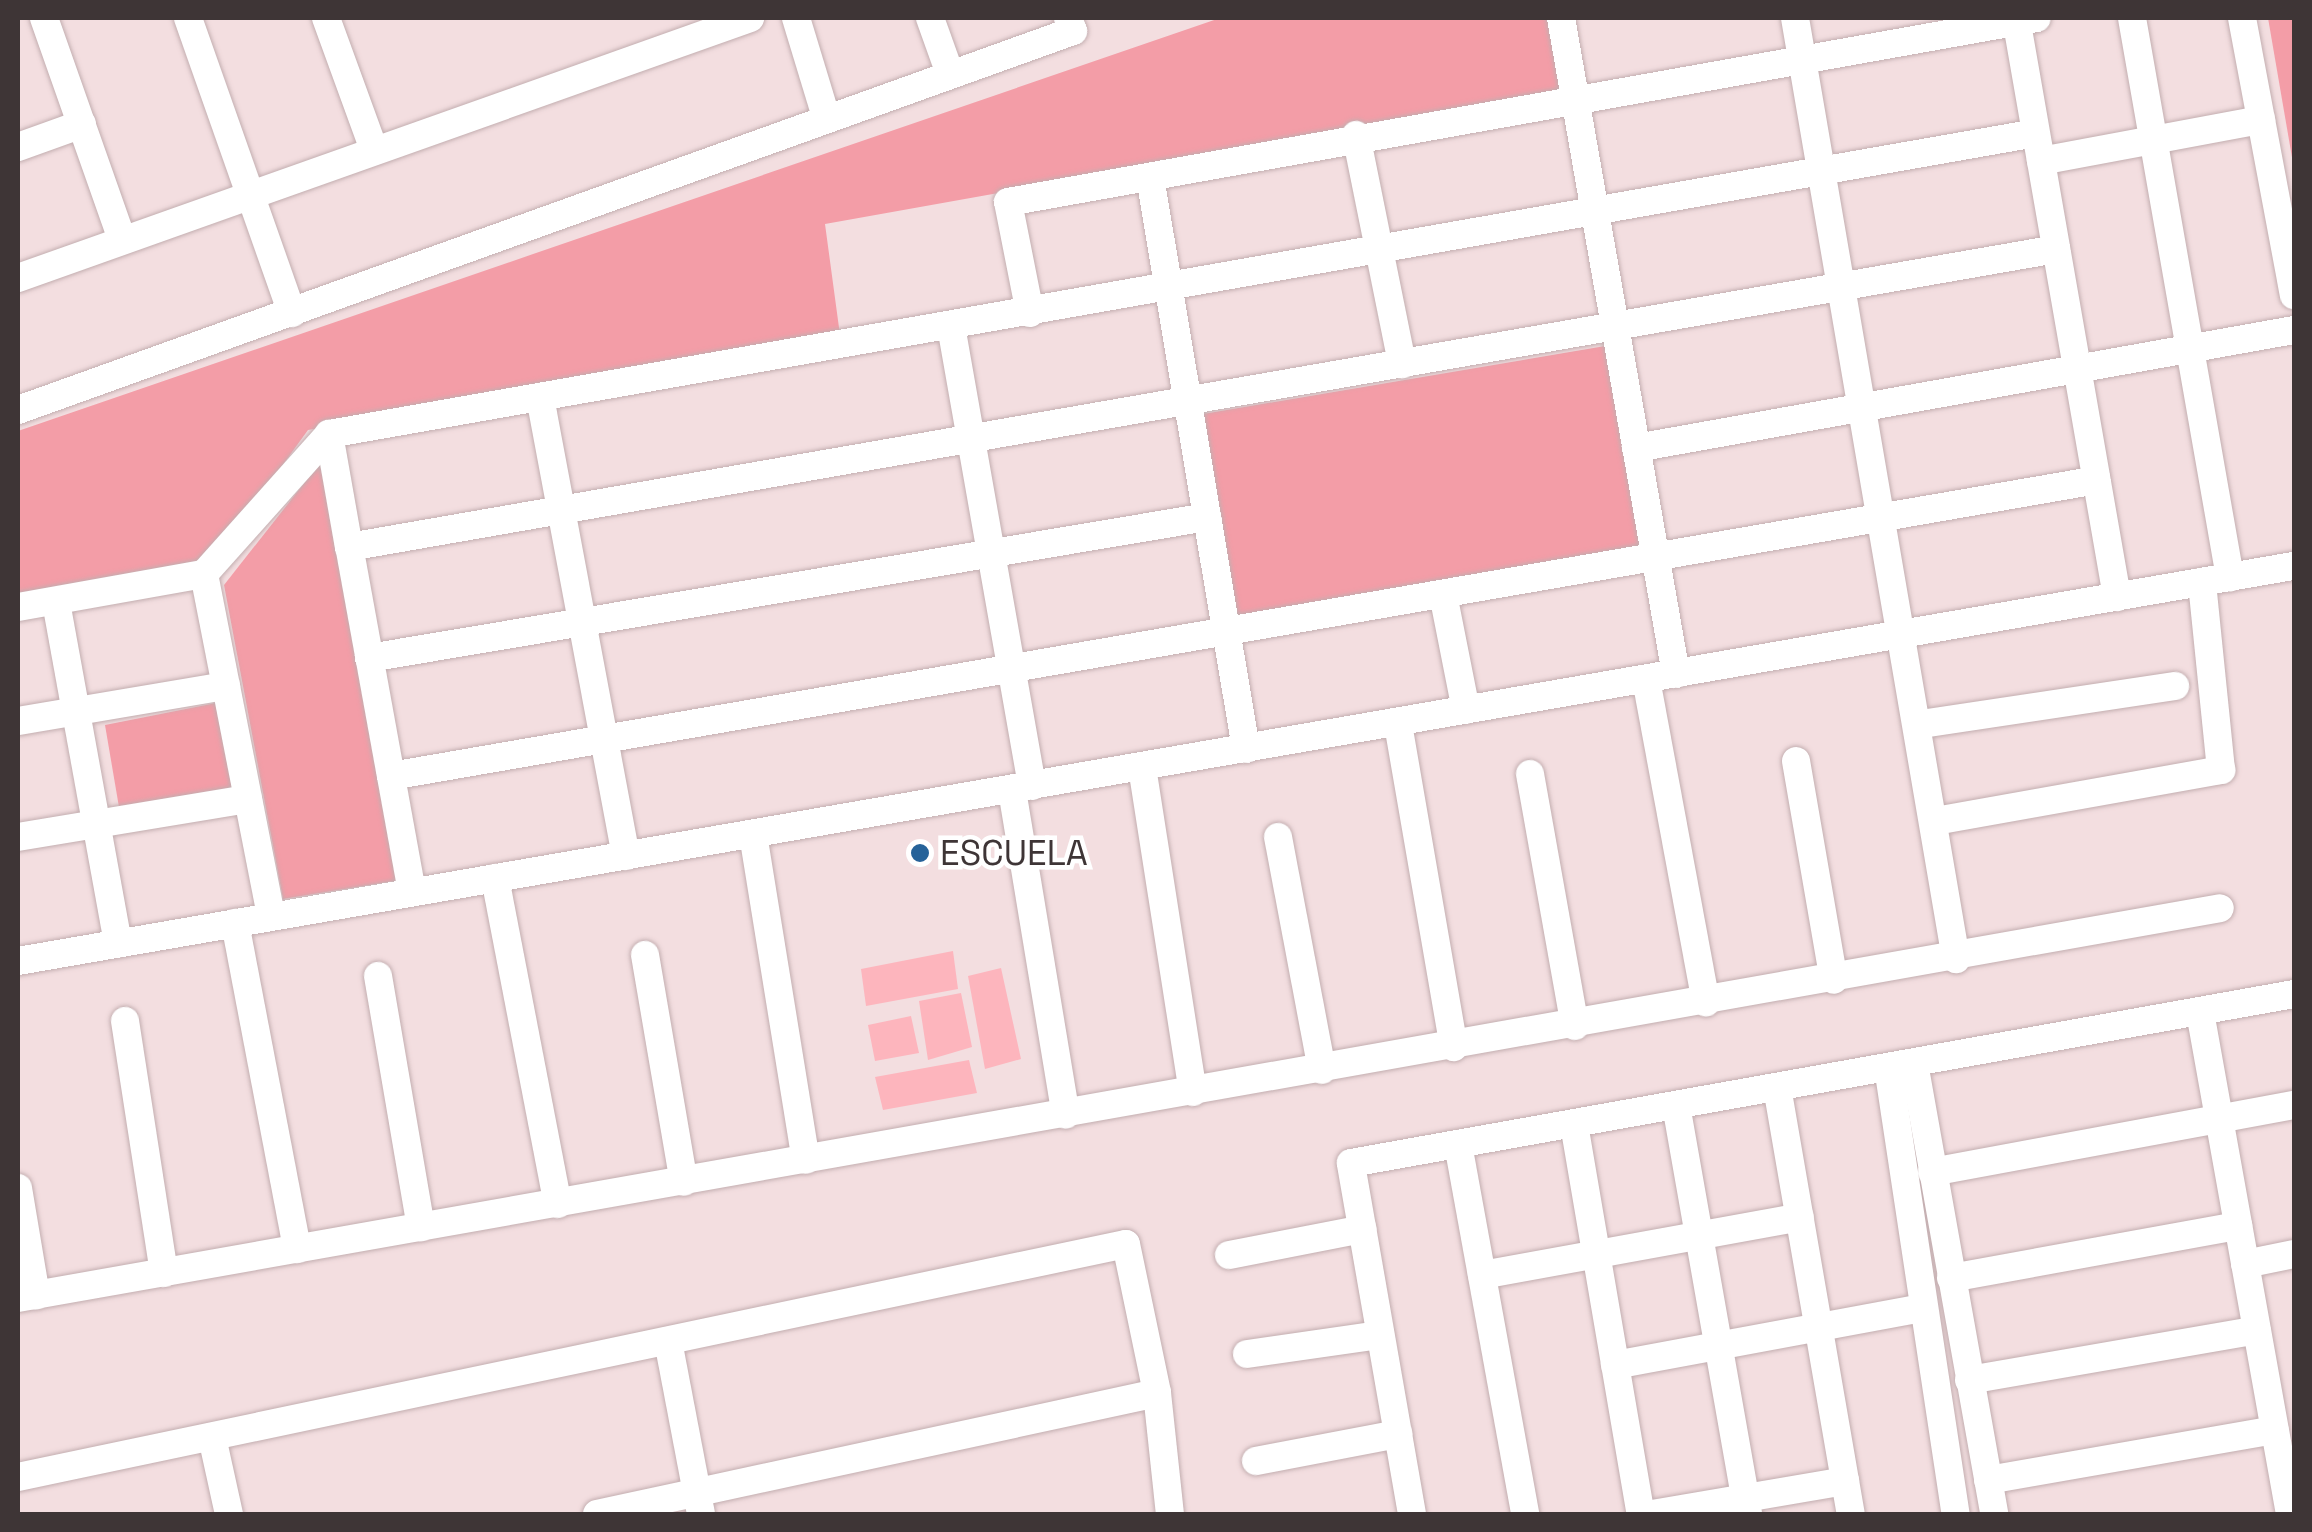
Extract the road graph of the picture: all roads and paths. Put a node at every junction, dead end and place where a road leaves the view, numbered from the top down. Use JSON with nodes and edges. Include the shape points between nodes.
{"nodes":[{"id":1,"x":44,"y":18,"type":"edge"},
{"id":2,"x":188,"y":18,"type":"edge"},
{"id":3,"x":750,"y":18,"type":"edge"},
{"id":4,"x":796,"y":18,"type":"edge"},
{"id":5,"x":930,"y":18,"type":"edge"},
{"id":6,"x":1068,"y":18,"type":"edge"},
{"id":7,"x":1561,"y":18,"type":"edge"},
{"id":8,"x":1794,"y":18,"type":"edge"},
{"id":9,"x":2132,"y":18,"type":"edge"},
{"id":10,"x":2242,"y":18,"type":"edge"},
{"id":11,"x":2023,"y":19,"type":"edge"},
{"id":12,"x":336,"y":20,"type":"edge"},
{"id":13,"x":662,"y":31,"type":"edge"},
{"id":14,"x":1802,"y":59,"type":"junction"},
{"id":15,"x":950,"y":74,"type":"junction"},
{"id":16,"x":1575,"y":98,"type":"junction"},
{"id":17,"x":826,"y":117,"type":"junction"},
{"id":18,"x":2262,"y":120,"type":"junction"},
{"id":19,"x":82,"y":124,"type":"junction"},
{"id":20,"x":1356,"y":135,"type":"junction"},
{"id":21,"x":2153,"y":139,"type":"junction"},
{"id":22,"x":18,"y":147,"type":"edge"},
{"id":23,"x":2039,"y":147,"type":"junction"},
{"id":24,"x":374,"y":150,"type":"junction"},
{"id":25,"x":1822,"y":172,"type":"junction"},
{"id":26,"x":1150,"y":177,"type":"junction"},
{"id":27,"x":250,"y":194,"type":"junction"},
{"id":28,"x":1595,"y":211,"type":"junction"},
{"id":29,"x":122,"y":240,"type":"junction"},
{"id":30,"x":1379,"y":249,"type":"junction"},
{"id":31,"x":2056,"y":249,"type":"junction"},
{"id":32,"x":18,"y":278,"type":"edge"},
{"id":33,"x":1170,"y":286,"type":"junction"},
{"id":34,"x":1843,"y":288,"type":"junction"},
{"id":35,"x":2294,"y":295,"type":"edge"},
{"id":36,"x":1030,"y":312,"type":"junction"},
{"id":37,"x":292,"y":313,"type":"junction"},
{"id":38,"x":951,"y":326,"type":"junction"},
{"id":39,"x":1615,"y":327,"type":"junction"},
{"id":40,"x":2294,"y":330,"type":"edge"},
{"id":41,"x":2190,"y":349,"type":"junction"},
{"id":42,"x":1402,"y":364,"type":"junction"},
{"id":43,"x":2078,"y":370,"type":"junction"},
{"id":44,"x":540,"y":397,"type":"junction"},
{"id":45,"x":1189,"y":401,"type":"junction"},
{"id":46,"x":1864,"y":406,"type":"junction"},
{"id":47,"x":18,"y":410,"type":"edge"},
{"id":48,"x":329,"y":434,"type":"junction"},
{"id":49,"x":971,"y":439,"type":"junction"},
{"id":50,"x":1636,"y":448,"type":"junction"},
{"id":51,"x":2097,"y":480,"type":"junction"},
{"id":52,"x":561,"y":510,"type":"junction"},
{"id":53,"x":1884,"y":516,"type":"junction"},
{"id":54,"x":1208,"y":517,"type":"junction"},
{"id":55,"x":348,"y":546,"type":"junction"},
{"id":56,"x":991,"y":554,"type":"junction"},
{"id":57,"x":1656,"y":558,"type":"junction"},
{"id":58,"x":2294,"y":566,"type":"edge"},
{"id":59,"x":204,"y":574,"type":"junction"},
{"id":60,"x":2230,"y":578,"type":"junction"},
{"id":61,"x":2202,"y":582,"type":"junction"},
{"id":62,"x":1443,"y":594,"type":"junction"},
{"id":63,"x":2117,"y":597,"type":"junction"},
{"id":64,"x":56,"y":602,"type":"junction"},
{"id":65,"x":18,"y":608,"type":"edge"},
{"id":66,"x":582,"y":622,"type":"junction"},
{"id":67,"x":1226,"y":632,"type":"junction"},
{"id":68,"x":1905,"y":634,"type":"junction"},
{"id":69,"x":369,"y":658,"type":"junction"},
{"id":70,"x":1012,"y":669,"type":"junction"},
{"id":71,"x":1676,"y":674,"type":"junction"},
{"id":72,"x":1646,"y":679,"type":"junction"},
{"id":73,"x":226,"y":686,"type":"junction"},
{"id":74,"x":2175,"y":686,"type":"dead end"},
{"id":75,"x":1466,"y":710,"type":"junction"},
{"id":76,"x":76,"y":712,"type":"junction"},
{"id":77,"x":18,"y":721,"type":"edge"},
{"id":78,"x":1398,"y":724,"type":"junction"},
{"id":79,"x":1921,"y":724,"type":"junction"},
{"id":80,"x":603,"y":739,"type":"junction"},
{"id":81,"x":1246,"y":749,"type":"junction"},
{"id":82,"x":1796,"y":762,"type":"dead end"},
{"id":83,"x":1142,"y":767,"type":"junction"},
{"id":84,"x":1530,"y":774,"type":"dead end"},
{"id":85,"x":391,"y":776,"type":"junction"},
{"id":86,"x":1022,"y":788,"type":"junction"},
{"id":87,"x":248,"y":799,"type":"junction"},
{"id":88,"x":1935,"y":821,"type":"junction"},
{"id":89,"x":96,"y":824,"type":"junction"},
{"id":90,"x":753,"y":834,"type":"junction"},
{"id":91,"x":18,"y":837,"type":"edge"},
{"id":92,"x":1278,"y":837,"type":"dead end"},
{"id":93,"x":626,"y":856,"type":"junction"},
{"id":94,"x":495,"y":878,"type":"junction"},
{"id":95,"x":412,"y":892,"type":"junction"},
{"id":96,"x":2220,"y":908,"type":"dead end"},
{"id":97,"x":270,"y":917,"type":"junction"},
{"id":98,"x":235,"y":923,"type":"junction"},
{"id":99,"x":118,"y":944,"type":"junction"},
{"id":100,"x":645,"y":955,"type":"dead end"},
{"id":101,"x":1956,"y":959,"type":"junction"},
{"id":102,"x":18,"y":961,"type":"edge"},
{"id":103,"x":378,"y":976,"type":"dead end"},
{"id":104,"x":1834,"y":980,"type":"junction"},
{"id":105,"x":2294,"y":994,"type":"edge"},
{"id":106,"x":1706,"y":1002,"type":"junction"},
{"id":107,"x":2200,"y":1012,"type":"junction"},
{"id":108,"x":125,"y":1021,"type":"dead end"},
{"id":109,"x":1574,"y":1026,"type":"junction"},
{"id":110,"x":1454,"y":1046,"type":"junction"},
{"id":111,"x":1901,"y":1065,"type":"junction"},
{"id":112,"x":1322,"y":1070,"type":"junction"},
{"id":113,"x":1777,"y":1087,"type":"junction"},
{"id":114,"x":1192,"y":1092,"type":"junction"},
{"id":115,"x":1676,"y":1105,"type":"junction"},
{"id":116,"x":2294,"y":1106,"type":"edge"},
{"id":117,"x":1066,"y":1114,"type":"junction"},
{"id":118,"x":2219,"y":1119,"type":"junction"},
{"id":119,"x":1574,"y":1124,"type":"junction"},
{"id":120,"x":1458,"y":1144,"type":"junction"},
{"id":121,"x":806,"y":1160,"type":"junction"},
{"id":122,"x":1932,"y":1172,"type":"junction"},
{"id":123,"x":684,"y":1182,"type":"junction"},
{"id":124,"x":18,"y":1188,"type":"edge"},
{"id":125,"x":558,"y":1204,"type":"junction"},
{"id":126,"x":1800,"y":1217,"type":"junction"},
{"id":127,"x":2238,"y":1226,"type":"junction"},
{"id":128,"x":420,"y":1228,"type":"junction"},
{"id":129,"x":1362,"y":1229,"type":"junction"},
{"id":130,"x":1698,"y":1235,"type":"junction"},
{"id":131,"x":298,"y":1249,"type":"junction"},
{"id":132,"x":1229,"y":1254,"type":"dead end"},
{"id":133,"x":1596,"y":1254,"type":"junction"},
{"id":134,"x":2294,"y":1254,"type":"edge"},
{"id":135,"x":2245,"y":1264,"type":"junction"},
{"id":136,"x":164,"y":1272,"type":"junction"},
{"id":137,"x":1482,"y":1275,"type":"junction"},
{"id":138,"x":1951,"y":1278,"type":"junction"},
{"id":139,"x":27,"y":1296,"type":"edge"},
{"id":140,"x":1918,"y":1310,"type":"junction"},
{"id":141,"x":1819,"y":1328,"type":"junction"},
{"id":142,"x":2257,"y":1330,"type":"junction"},
{"id":143,"x":1379,"y":1334,"type":"junction"},
{"id":144,"x":668,"y":1340,"type":"junction"},
{"id":145,"x":1719,"y":1347,"type":"junction"},
{"id":146,"x":1247,"y":1354,"type":"dead end"},
{"id":147,"x":1615,"y":1365,"type":"junction"},
{"id":148,"x":1970,"y":1380,"type":"junction"},
{"id":149,"x":1157,"y":1393,"type":"junction"},
{"id":150,"x":2280,"y":1414,"type":"edge"},
{"id":151,"x":1398,"y":1434,"type":"junction"},
{"id":152,"x":212,"y":1436,"type":"junction"},
{"id":153,"x":1256,"y":1461,"type":"dead end"},
{"id":154,"x":18,"y":1477,"type":"edge"},
{"id":155,"x":1988,"y":1480,"type":"junction"},
{"id":156,"x":1845,"y":1481,"type":"junction"},
{"id":157,"x":699,"y":1504,"type":"edge"},
{"id":158,"x":1746,"y":1506,"type":"edge"},
{"id":159,"x":229,"y":1514,"type":"edge"},
{"id":160,"x":598,"y":1514,"type":"edge"},
{"id":161,"x":1170,"y":1514,"type":"edge"},
{"id":162,"x":1412,"y":1514,"type":"edge"},
{"id":163,"x":1525,"y":1514,"type":"edge"},
{"id":164,"x":1641,"y":1514,"type":"edge"},
{"id":165,"x":1652,"y":1514,"type":"edge"},
{"id":166,"x":1851,"y":1514,"type":"edge"},
{"id":167,"x":1956,"y":1514,"type":"edge"},
{"id":168,"x":1994,"y":1514,"type":"edge"},
{"id":169,"x":2290,"y":1514,"type":"edge"}],
"edges":[{"from":1,"to":19,"type":"street"},
{"from":2,"to":27,"type":"street"},
{"from":3,"to":13,"type":"street"},
{"from":4,"to":17,"type":"street"},
{"from":5,"to":15,"type":"street"},
{"from":6,"to":15,"type":"street","via":[[1073,31]]},
{"from":7,"to":16,"type":"street"},
{"from":8,"to":14,"type":"street"},
{"from":9,"to":21,"type":"street"},
{"from":10,"to":18,"type":"street"},
{"from":11,"to":14,"type":"street"},
{"from":11,"to":23,"type":"street"},
{"from":12,"to":24,"type":"street"},
{"from":13,"to":24,"type":"street"},
{"from":14,"to":16,"type":"street"},
{"from":14,"to":25,"type":"street"},
{"from":15,"to":17,"type":"street"},
{"from":16,"to":20,"type":"street"},
{"from":16,"to":28,"type":"street"},
{"from":17,"to":37,"type":"street"},
{"from":18,"to":21,"type":"street"},
{"from":18,"to":35,"type":"street"},
{"from":19,"to":22,"type":"street"},
{"from":19,"to":29,"type":"street"},
{"from":20,"to":26,"type":"street"},
{"from":20,"to":30,"type":"street"},
{"from":21,"to":23,"type":"street"},
{"from":21,"to":41,"type":"street"},
{"from":23,"to":25,"type":"street"},
{"from":23,"to":31,"type":"street"},
{"from":24,"to":27,"type":"street"},
{"from":25,"to":28,"type":"street"},
{"from":25,"to":34,"type":"street"},
{"from":26,"to":33,"type":"street"},
{"from":26,"to":36,"type":"street","via":[[1008,202]]},
{"from":27,"to":29,"type":"street"},
{"from":27,"to":37,"type":"street"},
{"from":28,"to":30,"type":"street"},
{"from":28,"to":39,"type":"street"},
{"from":29,"to":32,"type":"street"},
{"from":30,"to":33,"type":"street"},
{"from":30,"to":42,"type":"street"},
{"from":31,"to":34,"type":"street"},
{"from":31,"to":43,"type":"street"},
{"from":33,"to":36,"type":"street"},
{"from":33,"to":45,"type":"street"},
{"from":34,"to":39,"type":"street"},
{"from":34,"to":46,"type":"street"},
{"from":36,"to":38,"type":"street"},
{"from":37,"to":47,"type":"street"},
{"from":38,"to":44,"type":"street"},
{"from":38,"to":49,"type":"street"},
{"from":39,"to":42,"type":"street"},
{"from":39,"to":50,"type":"street"},
{"from":40,"to":41,"type":"street"},
{"from":41,"to":43,"type":"street"},
{"from":41,"to":60,"type":"street"},
{"from":42,"to":45,"type":"street"},
{"from":43,"to":46,"type":"street"},
{"from":43,"to":51,"type":"street"},
{"from":44,"to":48,"type":"street"},
{"from":44,"to":52,"type":"street"},
{"from":45,"to":49,"type":"street"},
{"from":45,"to":54,"type":"street"},
{"from":46,"to":50,"type":"street"},
{"from":46,"to":53,"type":"street"},
{"from":48,"to":55,"type":"street"},
{"from":48,"to":59,"type":"street"},
{"from":49,"to":52,"type":"street"},
{"from":49,"to":56,"type":"street"},
{"from":50,"to":57,"type":"street"},
{"from":51,"to":53,"type":"street"},
{"from":51,"to":63,"type":"street"},
{"from":52,"to":55,"type":"street"},
{"from":52,"to":66,"type":"street"},
{"from":53,"to":57,"type":"street"},
{"from":53,"to":68,"type":"street"},
{"from":54,"to":56,"type":"street"},
{"from":54,"to":67,"type":"street"},
{"from":55,"to":69,"type":"street"},
{"from":56,"to":66,"type":"street"},
{"from":56,"to":70,"type":"street"},
{"from":57,"to":62,"type":"street"},
{"from":57,"to":71,"type":"street"},
{"from":58,"to":60,"type":"street"},
{"from":59,"to":64,"type":"street"},
{"from":59,"to":73,"type":"street"},
{"from":60,"to":61,"type":"street"},
{"from":61,"to":63,"type":"street"},
{"from":61,"to":88,"type":"street","via":[[2221,770]]},
{"from":62,"to":67,"type":"street"},
{"from":62,"to":75,"type":"street"},
{"from":63,"to":68,"type":"street"},
{"from":64,"to":65,"type":"street"},
{"from":64,"to":76,"type":"street"},
{"from":66,"to":69,"type":"street"},
{"from":66,"to":80,"type":"street"},
{"from":67,"to":70,"type":"street"},
{"from":67,"to":81,"type":"street"},
{"from":68,"to":71,"type":"street"},
{"from":68,"to":79,"type":"street"},
{"from":69,"to":85,"type":"street"},
{"from":70,"to":80,"type":"street"},
{"from":70,"to":86,"type":"street"},
{"from":71,"to":72,"type":"street"},
{"from":72,"to":75,"type":"street"},
{"from":72,"to":106,"type":"street"},
{"from":73,"to":76,"type":"street"},
{"from":73,"to":87,"type":"street"},
{"from":74,"to":79,"type":"street"},
{"from":75,"to":78,"type":"street"},
{"from":76,"to":77,"type":"street"},
{"from":76,"to":89,"type":"street"},
{"from":78,"to":81,"type":"street"},
{"from":78,"to":110,"type":"street"},
{"from":79,"to":88,"type":"street"},
{"from":80,"to":85,"type":"street"},
{"from":80,"to":93,"type":"street"},
{"from":81,"to":83,"type":"street"},
{"from":82,"to":104,"type":"street"},
{"from":83,"to":86,"type":"street"},
{"from":83,"to":114,"type":"street"},
{"from":84,"to":109,"type":"street"},
{"from":85,"to":95,"type":"street"},
{"from":86,"to":90,"type":"street"},
{"from":86,"to":117,"type":"street"},
{"from":87,"to":89,"type":"street"},
{"from":87,"to":97,"type":"street"},
{"from":88,"to":101,"type":"street"},
{"from":89,"to":91,"type":"street"},
{"from":89,"to":99,"type":"street"},
{"from":90,"to":93,"type":"street"},
{"from":90,"to":121,"type":"street"},
{"from":92,"to":112,"type":"street"},
{"from":93,"to":94,"type":"street"},
{"from":94,"to":95,"type":"street"},
{"from":94,"to":125,"type":"street"},
{"from":95,"to":97,"type":"street"},
{"from":96,"to":101,"type":"street"},
{"from":97,"to":98,"type":"street"},
{"from":98,"to":99,"type":"street"},
{"from":98,"to":131,"type":"street"},
{"from":99,"to":102,"type":"street"},
{"from":100,"to":123,"type":"street"},
{"from":101,"to":104,"type":"street"},
{"from":103,"to":128,"type":"street"},
{"from":104,"to":106,"type":"street"},
{"from":105,"to":107,"type":"street"},
{"from":106,"to":109,"type":"street"},
{"from":107,"to":111,"type":"street"},
{"from":107,"to":118,"type":"street"},
{"from":108,"to":136,"type":"street"},
{"from":109,"to":110,"type":"street"},
{"from":110,"to":112,"type":"street"},
{"from":111,"to":113,"type":"street"},
{"from":111,"to":122,"type":"street"},
{"from":111,"to":140,"type":"street"},
{"from":112,"to":114,"type":"street"},
{"from":113,"to":115,"type":"street"},
{"from":113,"to":126,"type":"street"},
{"from":114,"to":117,"type":"street"},
{"from":115,"to":119,"type":"street"},
{"from":115,"to":130,"type":"street"},
{"from":116,"to":118,"type":"street"},
{"from":117,"to":121,"type":"street"},
{"from":118,"to":122,"type":"street"},
{"from":118,"to":127,"type":"street"},
{"from":119,"to":120,"type":"street"},
{"from":119,"to":133,"type":"street"},
{"from":120,"to":129,"type":"street","via":[[1351,1163]]},
{"from":120,"to":137,"type":"street"},
{"from":121,"to":123,"type":"street"},
{"from":122,"to":138,"type":"street"},
{"from":123,"to":125,"type":"street"},
{"from":124,"to":139,"type":"street"},
{"from":125,"to":128,"type":"street"},
{"from":126,"to":130,"type":"street"},
{"from":126,"to":141,"type":"street"},
{"from":127,"to":135,"type":"street"},
{"from":127,"to":138,"type":"street"},
{"from":128,"to":131,"type":"street"},
{"from":129,"to":132,"type":"street"},
{"from":129,"to":143,"type":"street"},
{"from":130,"to":133,"type":"street"},
{"from":130,"to":145,"type":"street"},
{"from":131,"to":136,"type":"street"},
{"from":133,"to":137,"type":"street"},
{"from":133,"to":147,"type":"street"},
{"from":134,"to":135,"type":"street"},
{"from":135,"to":142,"type":"street"},
{"from":136,"to":139,"type":"street"},
{"from":137,"to":163,"type":"street"},
{"from":138,"to":148,"type":"street"},
{"from":140,"to":141,"type":"street"},
{"from":140,"to":167,"type":"street"},
{"from":141,"to":145,"type":"street"},
{"from":141,"to":156,"type":"street"},
{"from":142,"to":148,"type":"street"},
{"from":142,"to":150,"type":"street"},
{"from":143,"to":146,"type":"street"},
{"from":143,"to":151,"type":"street"},
{"from":144,"to":149,"type":"street","via":[[1126,1244]]},
{"from":144,"to":152,"type":"street"},
{"from":144,"to":157,"type":"street"},
{"from":145,"to":147,"type":"street"},
{"from":145,"to":158,"type":"street"},
{"from":147,"to":164,"type":"street"},
{"from":148,"to":155,"type":"street"},
{"from":149,"to":157,"type":"street"},
{"from":149,"to":161,"type":"street"},
{"from":150,"to":155,"type":"street"},
{"from":150,"to":169,"type":"street"},
{"from":151,"to":153,"type":"street"},
{"from":151,"to":162,"type":"street"},
{"from":152,"to":154,"type":"street"},
{"from":152,"to":159,"type":"street"},
{"from":155,"to":168,"type":"street"},
{"from":156,"to":158,"type":"street"},
{"from":156,"to":166,"type":"street"},
{"from":157,"to":160,"type":"street"},
{"from":158,"to":165,"type":"street"}]}
